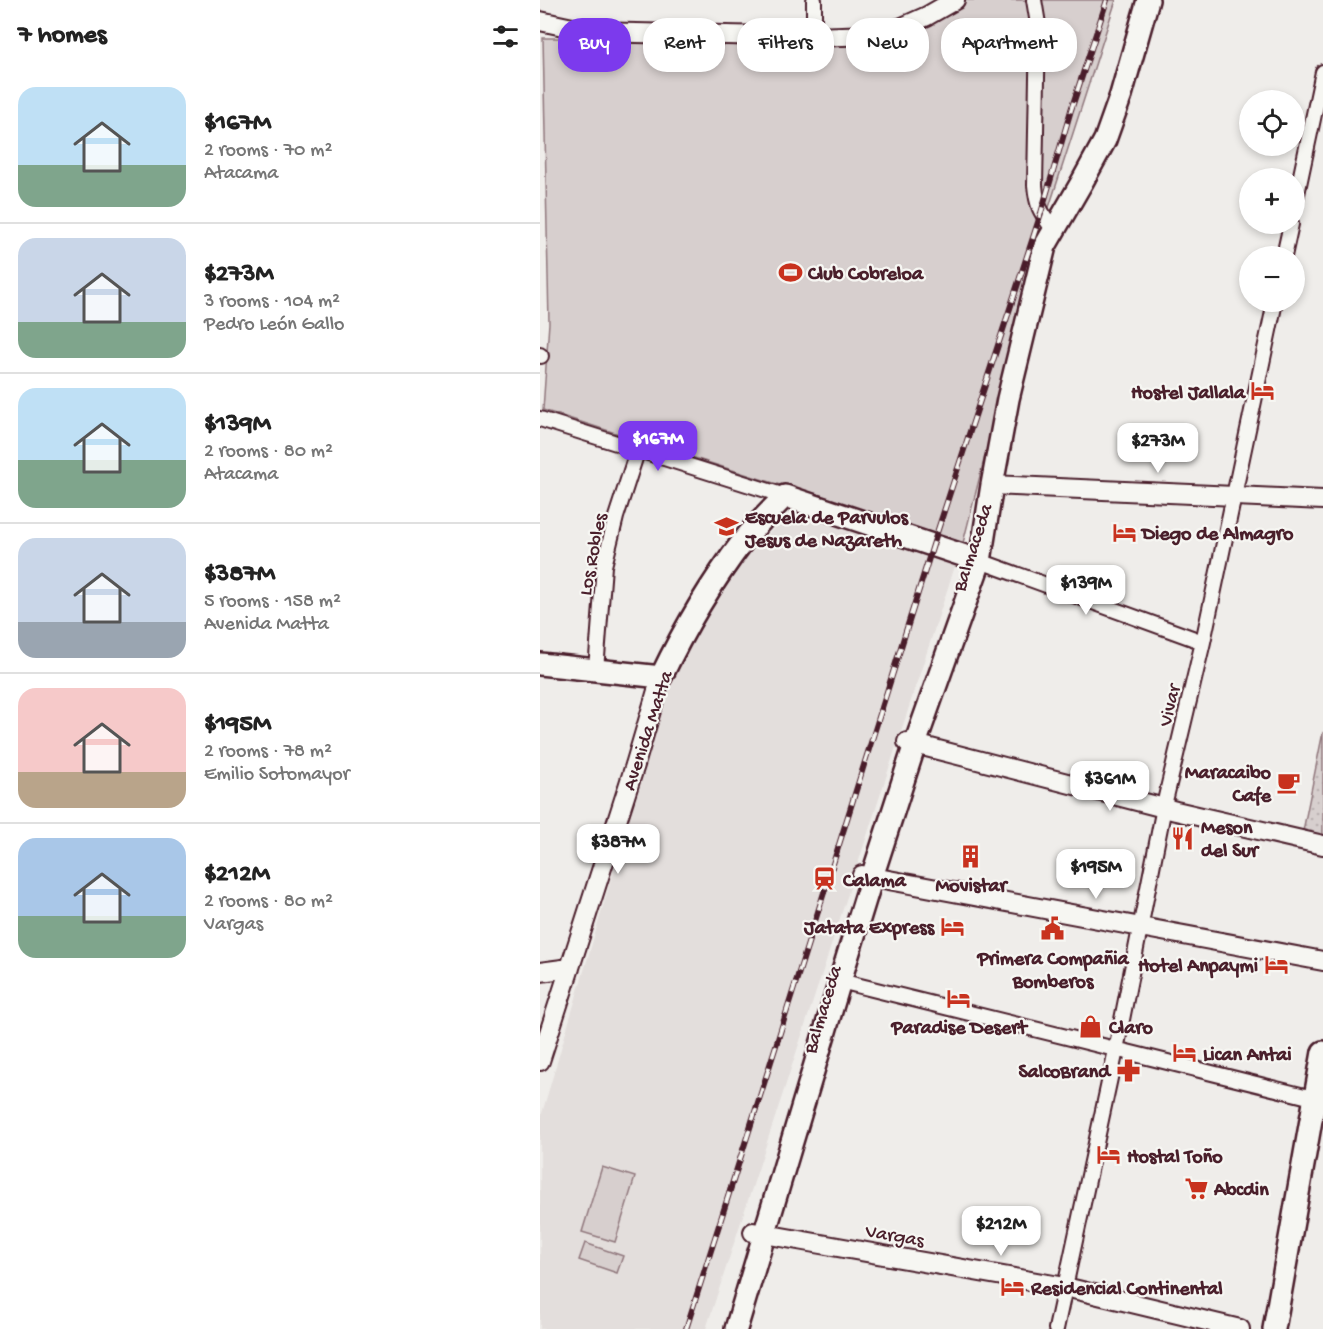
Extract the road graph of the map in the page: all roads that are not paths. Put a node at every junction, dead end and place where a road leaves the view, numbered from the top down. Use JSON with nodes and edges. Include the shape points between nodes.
{"nodes":[{"id":1,"x":814,"y":0,"type":"edge"},
{"id":2,"x":955,"y":0,"type":"edge"},
{"id":3,"x":1034,"y":0,"type":"edge"},
{"id":4,"x":1148,"y":0,"type":"edge"},
{"id":5,"x":814,"y":18,"type":"edge"},
{"id":6,"x":540,"y":21,"type":"edge"},
{"id":7,"x":737,"y":35,"type":"edge"},
{"id":8,"x":834,"y":36,"type":"edge"},
{"id":9,"x":1322,"y":79,"type":"edge"},
{"id":10,"x":1303,"y":168,"type":"edge"},
{"id":11,"x":1054,"y":231,"type":"junction"},
{"id":12,"x":1273,"y":312,"type":"edge"},
{"id":13,"x":540,"y":419,"type":"edge"},
{"id":14,"x":638,"y":449,"type":"junction"},
{"id":15,"x":992,"y":485,"type":"junction"},
{"id":16,"x":785,"y":496,"type":"junction"},
{"id":17,"x":1234,"y":496,"type":"junction"},
{"id":18,"x":1323,"y":500,"type":"edge"},
{"id":19,"x":974,"y":559,"type":"junction"},
{"id":20,"x":1203,"y":642,"type":"junction"},
{"id":21,"x":540,"y":664,"type":"edge"},
{"id":22,"x":596,"y":670,"type":"junction"},
{"id":23,"x":661,"y":677,"type":"junction"},
{"id":24,"x":911,"y":743,"type":"junction"},
{"id":25,"x":1164,"y":807,"type":"junction"},
{"id":26,"x":1323,"y":845,"type":"edge"},
{"id":27,"x":867,"y":876,"type":"junction"},
{"id":28,"x":1139,"y":927,"type":"junction"},
{"id":29,"x":1323,"y":961,"type":"edge"},
{"id":30,"x":570,"y":968,"type":"junction"},
{"id":31,"x":540,"y":972,"type":"edge"},
{"id":32,"x":840,"y":981,"type":"junction"},
{"id":33,"x":1116,"y":1050,"type":"junction"},
{"id":34,"x":1323,"y":1052,"type":"edge"},
{"id":35,"x":540,"y":1061,"type":"edge"},
{"id":36,"x":1319,"y":1100,"type":"edge"},
{"id":37,"x":759,"y":1233,"type":"junction"},
{"id":38,"x":1065,"y":1287,"type":"junction"},
{"id":39,"x":722,"y":1329,"type":"edge"},
{"id":40,"x":736,"y":1329,"type":"edge"},
{"id":41,"x":1056,"y":1329,"type":"edge"},
{"id":42,"x":1240,"y":1329,"type":"edge"},
{"id":43,"x":1274,"y":1329,"type":"edge"}],
"edges":[{"from":1,"to":5,"type":"street"},
{"from":2,"to":8,"type":"street","via":[[900,28]]},
{"from":3,"to":11,"type":"street","via":[[1038,24],[1036,201]]},
{"from":4,"to":11,"type":"main road","name":"Balmaceda","via":[[1105,140]]},
{"from":6,"to":7,"type":"street","via":[[591,32]]},
{"from":9,"to":10,"type":"street"},
{"from":11,"to":15,"type":"main road","name":"Balmaceda","via":[[1045,246]]},
{"from":12,"to":17,"type":"street","name":"Vivar"},
{"from":13,"to":14,"type":"street"},
{"from":14,"to":16,"type":"street"},
{"from":14,"to":22,"type":"street","name":"Los Robles","via":[[604,567]]},
{"from":15,"to":17,"type":"street"},
{"from":15,"to":19,"type":"main road","name":"Balmaceda"},
{"from":16,"to":19,"type":"main road"},
{"from":16,"to":23,"type":"main road","name":"Avenida Matta","via":[[744,541],[694,613]]},
{"from":17,"to":18,"type":"street"},
{"from":17,"to":20,"type":"street","name":"Vivar"},
{"from":19,"to":20,"type":"street"},
{"from":19,"to":24,"type":"main road","name":"Balmaceda"},
{"from":20,"to":25,"type":"street","name":"Vivar"},
{"from":21,"to":22,"type":"main road"},
{"from":22,"to":23,"type":"main road"},
{"from":23,"to":30,"type":"street","name":"Avenida Matta"},
{"from":24,"to":25,"type":"street"},
{"from":24,"to":27,"type":"main road","name":"Balmaceda"},
{"from":25,"to":26,"type":"street"},
{"from":25,"to":28,"type":"street","name":"Vivar"},
{"from":27,"to":28,"type":"street"},
{"from":27,"to":32,"type":"main road","name":"Balmaceda"},
{"from":27,"to":37,"type":"main road","name":"Balmaceda"},
{"from":28,"to":29,"type":"street"},
{"from":28,"to":33,"type":"street","name":"Vivar"},
{"from":30,"to":31,"type":"street"},
{"from":30,"to":35,"type":"street","name":"Avenida Matta"},
{"from":32,"to":33,"type":"street"},
{"from":32,"to":37,"type":"main road","name":"Balmaceda"},
{"from":33,"to":36,"type":"street"},
{"from":33,"to":38,"type":"street","name":"Vivar"},
{"from":34,"to":36,"type":"main road"},
{"from":36,"to":43,"type":"main road"},
{"from":37,"to":38,"type":"street","name":"Vargas"},
{"from":37,"to":39,"type":"main road","name":"Balmaceda"},
{"from":37,"to":40,"type":"main road","name":"Balmaceda"},
{"from":38,"to":41,"type":"street","name":"Vivar"},
{"from":38,"to":42,"type":"street","name":"Vargas"}]}
